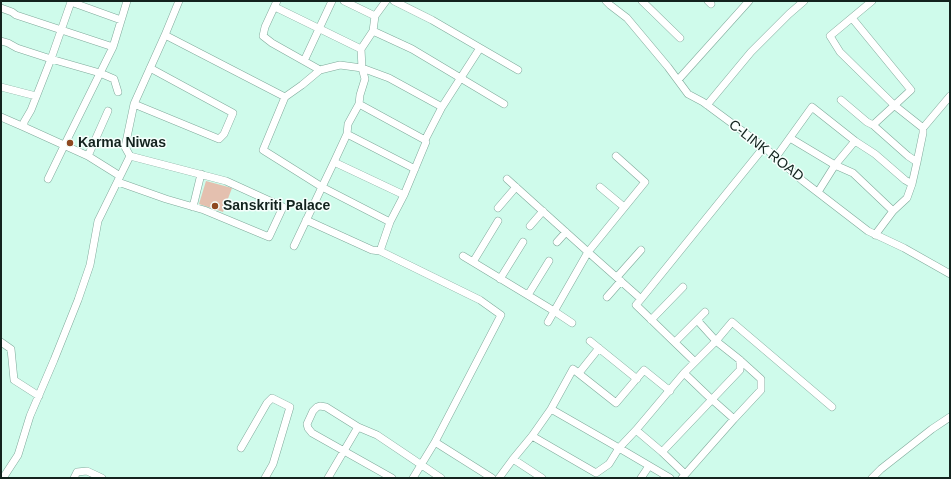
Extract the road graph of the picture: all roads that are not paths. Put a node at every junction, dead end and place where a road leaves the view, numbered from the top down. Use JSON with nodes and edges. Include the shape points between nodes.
{"nodes":[{"id":1,"x":71,"y":1,"type":"edge"},
{"id":2,"x":127,"y":1,"type":"edge"},
{"id":3,"x":179,"y":1,"type":"edge"},
{"id":4,"x":332,"y":1,"type":"edge"},
{"id":5,"x":344,"y":1,"type":"edge"},
{"id":6,"x":386,"y":1,"type":"edge"},
{"id":7,"x":394,"y":1,"type":"edge"},
{"id":8,"x":606,"y":1,"type":"edge"},
{"id":9,"x":642,"y":1,"type":"edge"},
{"id":10,"x":748,"y":1,"type":"edge"},
{"id":11,"x":804,"y":1,"type":"edge"},
{"id":12,"x":872,"y":1,"type":"edge"},
{"id":13,"x":276,"y":4,"type":"edge"},
{"id":14,"x":1,"y":8,"type":"edge"},
{"id":15,"x":375,"y":16,"type":"junction"},
{"id":16,"x":852,"y":18,"type":"junction"},
{"id":17,"x":121,"y":20,"type":"junction"},
{"id":18,"x":319,"y":28,"type":"junction"},
{"id":19,"x":61,"y":31,"type":"junction"},
{"id":20,"x":373,"y":31,"type":"junction"},
{"id":21,"x":165,"y":35,"type":"junction"},
{"id":22,"x":680,"y":38,"type":"dead end"},
{"id":23,"x":1,"y":41,"type":"edge"},
{"id":24,"x":113,"y":47,"type":"junction"},
{"id":25,"x":480,"y":48,"type":"junction"},
{"id":26,"x":360,"y":49,"type":"junction"},
{"id":27,"x":51,"y":59,"type":"junction"},
{"id":28,"x":304,"y":61,"type":"junction"},
{"id":29,"x":150,"y":68,"type":"junction"},
{"id":30,"x":362,"y":68,"type":"junction"},
{"id":31,"x":320,"y":70,"type":"junction"},
{"id":32,"x":518,"y":70,"type":"dead end"},
{"id":33,"x":100,"y":73,"type":"junction"},
{"id":34,"x":461,"y":78,"type":"junction"},
{"id":35,"x":678,"y":80,"type":"junction"},
{"id":36,"x":1,"y":87,"type":"edge"},
{"id":37,"x":118,"y":92,"type":"dead end"},
{"id":38,"x":36,"y":96,"type":"junction"},
{"id":39,"x":950,"y":96,"type":"edge"},
{"id":40,"x":285,"y":97,"type":"junction"},
{"id":41,"x":841,"y":100,"type":"dead end"},
{"id":42,"x":134,"y":104,"type":"junction"},
{"id":43,"x":359,"y":104,"type":"junction"},
{"id":44,"x":504,"y":104,"type":"dead end"},
{"id":45,"x":706,"y":105,"type":"junction"},
{"id":46,"x":894,"y":105,"type":"junction"},
{"id":47,"x":442,"y":107,"type":"junction"},
{"id":48,"x":108,"y":111,"type":"dead end"},
{"id":49,"x":1,"y":117,"type":"edge"},
{"id":50,"x":873,"y":125,"type":"junction"},
{"id":51,"x":24,"y":127,"type":"junction"},
{"id":52,"x":923,"y":128,"type":"junction"},
{"id":53,"x":346,"y":134,"type":"junction"},
{"id":54,"x":790,"y":138,"type":"junction"},
{"id":55,"x":425,"y":140,"type":"junction"},
{"id":56,"x":854,"y":141,"type":"junction"},
{"id":57,"x":64,"y":146,"type":"junction"},
{"id":58,"x":764,"y":147,"type":"junction"},
{"id":59,"x":88,"y":156,"type":"junction"},
{"id":60,"x":130,"y":156,"type":"junction"},
{"id":61,"x":616,"y":156,"type":"dead end"},
{"id":62,"x":776,"y":157,"type":"junction"},
{"id":63,"x":334,"y":162,"type":"junction"},
{"id":64,"x":917,"y":162,"type":"junction"},
{"id":65,"x":835,"y":166,"type":"junction"},
{"id":66,"x":415,"y":169,"type":"junction"},
{"id":67,"x":201,"y":174,"type":"junction"},
{"id":68,"x":48,"y":179,"type":"dead end"},
{"id":69,"x":119,"y":179,"type":"junction"},
{"id":70,"x":507,"y":179,"type":"dead end"},
{"id":71,"x":912,"y":184,"type":"junction"},
{"id":72,"x":322,"y":187,"type":"junction"},
{"id":73,"x":516,"y":187,"type":"junction"},
{"id":74,"x":600,"y":187,"type":"dead end"},
{"id":75,"x":818,"y":192,"type":"junction"},
{"id":76,"x":404,"y":195,"type":"junction"},
{"id":77,"x":193,"y":207,"type":"junction"},
{"id":78,"x":624,"y":207,"type":"junction"},
{"id":79,"x":498,"y":208,"type":"dead end"},
{"id":80,"x":543,"y":211,"type":"junction"},
{"id":81,"x":893,"y":211,"type":"junction"},
{"id":82,"x":306,"y":220,"type":"junction"},
{"id":83,"x":390,"y":222,"type":"junction"},
{"id":84,"x":498,"y":222,"type":"dead end"},
{"id":85,"x":530,"y":226,"type":"dead end"},
{"id":86,"x":566,"y":232,"type":"junction"},
{"id":87,"x":875,"y":235,"type":"junction"},
{"id":88,"x":523,"y":242,"type":"dead end"},
{"id":89,"x":557,"y":242,"type":"dead end"},
{"id":90,"x":294,"y":246,"type":"dead end"},
{"id":91,"x":641,"y":250,"type":"dead end"},
{"id":92,"x":380,"y":252,"type":"junction"},
{"id":93,"x":588,"y":252,"type":"junction"},
{"id":94,"x":463,"y":256,"type":"dead end"},
{"id":95,"x":549,"y":261,"type":"dead end"},
{"id":96,"x":473,"y":262,"type":"junction"},
{"id":97,"x":950,"y":274,"type":"edge"},
{"id":98,"x":500,"y":279,"type":"junction"},
{"id":99,"x":619,"y":279,"type":"junction"},
{"id":100,"x":683,"y":287,"type":"dead end"},
{"id":101,"x":528,"y":295,"type":"junction"},
{"id":102,"x":607,"y":297,"type":"dead end"},
{"id":103,"x":641,"y":299,"type":"junction"},
{"id":104,"x":554,"y":311,"type":"junction"},
{"id":105,"x":705,"y":312,"type":"dead end"},
{"id":106,"x":651,"y":320,"type":"junction"},
{"id":107,"x":697,"y":320,"type":"junction"},
{"id":108,"x":548,"y":322,"type":"dead end"},
{"id":109,"x":572,"y":323,"type":"dead end"},
{"id":110,"x":590,"y":341,"type":"dead end"},
{"id":111,"x":716,"y":341,"type":"junction"},
{"id":112,"x":1,"y":342,"type":"edge"},
{"id":113,"x":675,"y":342,"type":"junction"},
{"id":114,"x":599,"y":348,"type":"junction"},
{"id":115,"x":740,"y":360,"type":"junction"},
{"id":116,"x":695,"y":362,"type":"junction"},
{"id":117,"x":579,"y":373,"type":"junction"},
{"id":118,"x":684,"y":373,"type":"junction"},
{"id":119,"x":636,"y":379,"type":"junction"},
{"id":120,"x":670,"y":391,"type":"junction"},
{"id":121,"x":39,"y":396,"type":"junction"},
{"id":122,"x":712,"y":399,"type":"junction"},
{"id":123,"x":832,"y":407,"type":"dead end"},
{"id":124,"x":551,"y":409,"type":"junction"},
{"id":125,"x":950,"y":417,"type":"edge"},
{"id":126,"x":734,"y":419,"type":"junction"},
{"id":127,"x":358,"y":427,"type":"junction"},
{"id":128,"x":636,"y":430,"type":"junction"},
{"id":129,"x":532,"y":436,"type":"junction"},
{"id":130,"x":434,"y":442,"type":"junction"},
{"id":131,"x":241,"y":448,"type":"dead end"},
{"id":132,"x":619,"y":448,"type":"junction"},
{"id":133,"x":344,"y":450,"type":"junction"},
{"id":134,"x":662,"y":452,"type":"junction"},
{"id":135,"x":513,"y":459,"type":"junction"},
{"id":136,"x":421,"y":464,"type":"junction"},
{"id":137,"x":649,"y":466,"type":"junction"},
{"id":138,"x":684,"y":476,"type":"edge"},
{"id":139,"x":332,"y":477,"type":"edge"},
{"id":140,"x":3,"y":478,"type":"edge"},
{"id":141,"x":74,"y":478,"type":"edge"},
{"id":142,"x":102,"y":478,"type":"edge"},
{"id":143,"x":265,"y":478,"type":"edge"},
{"id":144,"x":392,"y":478,"type":"edge"},
{"id":145,"x":413,"y":478,"type":"edge"},
{"id":146,"x":441,"y":478,"type":"edge"},
{"id":147,"x":492,"y":478,"type":"edge"},
{"id":148,"x":499,"y":478,"type":"edge"},
{"id":149,"x":542,"y":478,"type":"edge"},
{"id":150,"x":641,"y":478,"type":"edge"},
{"id":151,"x":670,"y":478,"type":"edge"},
{"id":152,"x":872,"y":478,"type":"edge"}],
"edges":[{"from":1,"to":17,"type":"street"},
{"from":1,"to":19,"type":"street"},
{"from":2,"to":17,"type":"street"},
{"from":3,"to":21,"type":"street"},
{"from":4,"to":18,"type":"street"},
{"from":5,"to":15,"type":"street"},
{"from":6,"to":15,"type":"street"},
{"from":7,"to":25,"type":"street"},
{"from":8,"to":35,"type":"street","name":"C-LINK ROAD","via":[[628,18]]},
{"from":9,"to":22,"type":"street"},
{"from":10,"to":35,"type":"street"},
{"from":11,"to":45,"type":"street","via":[[751,52]]},
{"from":12,"to":16,"type":"street"},
{"from":13,"to":18,"type":"street"},
{"from":13,"to":28,"type":"street","via":[[263,36]]},
{"from":14,"to":19,"type":"street"},
{"from":15,"to":20,"type":"street"},
{"from":16,"to":46,"type":"street","via":[[911,90]]},
{"from":16,"to":46,"type":"street","via":[[830,36],[840,52]]},
{"from":17,"to":24,"type":"street"},
{"from":18,"to":26,"type":"street"},
{"from":18,"to":28,"type":"street"},
{"from":19,"to":24,"type":"street"},
{"from":19,"to":27,"type":"street"},
{"from":20,"to":26,"type":"street"},
{"from":20,"to":34,"type":"street","via":[[412,49]]},
{"from":21,"to":29,"type":"street"},
{"from":21,"to":40,"type":"street"},
{"from":23,"to":27,"type":"street"},
{"from":24,"to":33,"type":"street"},
{"from":25,"to":32,"type":"street"},
{"from":25,"to":34,"type":"street"},
{"from":26,"to":30,"type":"street"},
{"from":27,"to":33,"type":"street"},
{"from":27,"to":38,"type":"street"},
{"from":28,"to":31,"type":"street"},
{"from":29,"to":42,"type":"street"},
{"from":29,"to":42,"type":"street","via":[[233,113],[224,134],[219,138]]},
{"from":30,"to":31,"type":"street","via":[[340,65]]},
{"from":30,"to":43,"type":"street","via":[[365,79]]},
{"from":30,"to":47,"type":"street","via":[[389,78]]},
{"from":31,"to":40,"type":"street"},
{"from":33,"to":37,"type":"street","via":[[114,79]]},
{"from":33,"to":57,"type":"street"},
{"from":34,"to":44,"type":"street"},
{"from":34,"to":47,"type":"street"},
{"from":35,"to":45,"type":"street","name":"C-LINK ROAD","via":[[688,94]]},
{"from":36,"to":38,"type":"street"},
{"from":38,"to":51,"type":"street"},
{"from":39,"to":52,"type":"street"},
{"from":40,"to":72,"type":"street","via":[[263,150]]},
{"from":41,"to":50,"type":"street"},
{"from":42,"to":60,"type":"street","via":[[125,147]]},
{"from":43,"to":53,"type":"street","via":[[348,124]]},
{"from":43,"to":55,"type":"street"},
{"from":45,"to":58,"type":"street","name":"C-LINK ROAD"},
{"from":46,"to":50,"type":"street"},
{"from":46,"to":52,"type":"street"},
{"from":47,"to":55,"type":"street"},
{"from":48,"to":59,"type":"street"},
{"from":49,"to":51,"type":"street"},
{"from":50,"to":64,"type":"street"},
{"from":51,"to":57,"type":"street"},
{"from":52,"to":64,"type":"street"},
{"from":53,"to":63,"type":"street"},
{"from":53,"to":66,"type":"street"},
{"from":54,"to":56,"type":"street","via":[[812,107]]},
{"from":54,"to":62,"type":"street"},
{"from":54,"to":65,"type":"street"},
{"from":55,"to":66,"type":"street"},
{"from":56,"to":65,"type":"street"},
{"from":56,"to":71,"type":"street","via":[[875,154]]},
{"from":57,"to":59,"type":"street"},
{"from":57,"to":68,"type":"street"},
{"from":58,"to":62,"type":"street","name":"C-LINK ROAD"},
{"from":58,"to":103,"type":"street"},
{"from":59,"to":69,"type":"street"},
{"from":60,"to":67,"type":"street"},
{"from":60,"to":69,"type":"street"},
{"from":61,"to":78,"type":"street","via":[[645,182]]},
{"from":62,"to":75,"type":"street","name":"C-LINK ROAD"},
{"from":63,"to":72,"type":"street"},
{"from":63,"to":76,"type":"street"},
{"from":64,"to":71,"type":"street"},
{"from":65,"to":75,"type":"street"},
{"from":65,"to":81,"type":"street","via":[[853,173]]},
{"from":66,"to":76,"type":"street"},
{"from":67,"to":77,"type":"street"},
{"from":67,"to":77,"type":"street","via":[[226,181],[283,207],[269,237]]},
{"from":69,"to":77,"type":"street","via":[[166,200]]},
{"from":69,"to":121,"type":"street","via":[[98,221],[90,265]]},
{"from":70,"to":73,"type":"street"},
{"from":71,"to":81,"type":"street","via":[[907,198]]},
{"from":72,"to":82,"type":"street"},
{"from":72,"to":83,"type":"street"},
{"from":73,"to":79,"type":"street"},
{"from":73,"to":80,"type":"street"},
{"from":74,"to":78,"type":"street"},
{"from":75,"to":87,"type":"street","name":"C-LINK ROAD"},
{"from":76,"to":83,"type":"street"},
{"from":78,"to":93,"type":"street"},
{"from":80,"to":85,"type":"street"},
{"from":80,"to":86,"type":"street"},
{"from":81,"to":87,"type":"street"},
{"from":82,"to":90,"type":"street"},
{"from":82,"to":92,"type":"street"},
{"from":83,"to":92,"type":"street"},
{"from":84,"to":96,"type":"street"},
{"from":86,"to":89,"type":"street"},
{"from":86,"to":93,"type":"street"},
{"from":87,"to":97,"type":"street","name":"C-LINK ROAD"},
{"from":88,"to":98,"type":"street"},
{"from":91,"to":99,"type":"street"},
{"from":92,"to":130,"type":"street","via":[[480,300],[501,315]]},
{"from":93,"to":99,"type":"street"},
{"from":93,"to":104,"type":"street"},
{"from":94,"to":96,"type":"street"},
{"from":95,"to":101,"type":"street"},
{"from":96,"to":98,"type":"street"},
{"from":98,"to":101,"type":"street"},
{"from":99,"to":102,"type":"street"},
{"from":99,"to":103,"type":"street"},
{"from":100,"to":106,"type":"street"},
{"from":101,"to":104,"type":"street"},
{"from":103,"to":106,"type":"street","via":[[636,305]]},
{"from":104,"to":108,"type":"street"},
{"from":104,"to":109,"type":"street"},
{"from":105,"to":107,"type":"street"},
{"from":106,"to":113,"type":"street"},
{"from":107,"to":111,"type":"street"},
{"from":107,"to":113,"type":"street"},
{"from":110,"to":114,"type":"street"},
{"from":111,"to":115,"type":"street"},
{"from":111,"to":116,"type":"street"},
{"from":111,"to":123,"type":"street","via":[[732,322]]},
{"from":112,"to":121,"type":"street","via":[[11,349],[14,380]]},
{"from":113,"to":116,"type":"street"},
{"from":114,"to":117,"type":"street"},
{"from":114,"to":119,"type":"street"},
{"from":115,"to":122,"type":"street","via":[[740,370]]},
{"from":115,"to":126,"type":"street","via":[[761,379],[761,390]]},
{"from":116,"to":118,"type":"street"},
{"from":117,"to":119,"type":"street","via":[[616,403]]},
{"from":117,"to":124,"type":"street","via":[[573,369]]},
{"from":118,"to":120,"type":"street"},
{"from":118,"to":122,"type":"street"},
{"from":119,"to":120,"type":"street","via":[[644,370]]},
{"from":120,"to":128,"type":"street"},
{"from":121,"to":140,"type":"street","via":[[18,455]]},
{"from":122,"to":126,"type":"street"},
{"from":122,"to":134,"type":"street"},
{"from":124,"to":129,"type":"street"},
{"from":124,"to":132,"type":"street"},
{"from":125,"to":152,"type":"street"},
{"from":126,"to":138,"type":"street"},
{"from":127,"to":133,"type":"street"},
{"from":127,"to":133,"type":"street","via":[[326,407],[320,406],[313,411],[307,424],[308,428],[312,433]]},
{"from":127,"to":136,"type":"street","via":[[377,435]]},
{"from":128,"to":132,"type":"street"},
{"from":128,"to":134,"type":"street"},
{"from":129,"to":132,"type":"street","via":[[596,473],[609,464]]},
{"from":129,"to":135,"type":"street"},
{"from":130,"to":136,"type":"street"},
{"from":130,"to":147,"type":"street"},
{"from":131,"to":143,"type":"street","via":[[272,398],[290,407],[273,464]]},
{"from":132,"to":137,"type":"street"},
{"from":133,"to":139,"type":"street"},
{"from":133,"to":144,"type":"street"},
{"from":134,"to":138,"type":"street"},
{"from":135,"to":148,"type":"street"},
{"from":135,"to":149,"type":"street"},
{"from":136,"to":145,"type":"street"},
{"from":136,"to":146,"type":"street"},
{"from":137,"to":150,"type":"street"},
{"from":137,"to":151,"type":"street"},
{"from":141,"to":142,"type":"street","via":[[77,472],[87,472]]}]}
